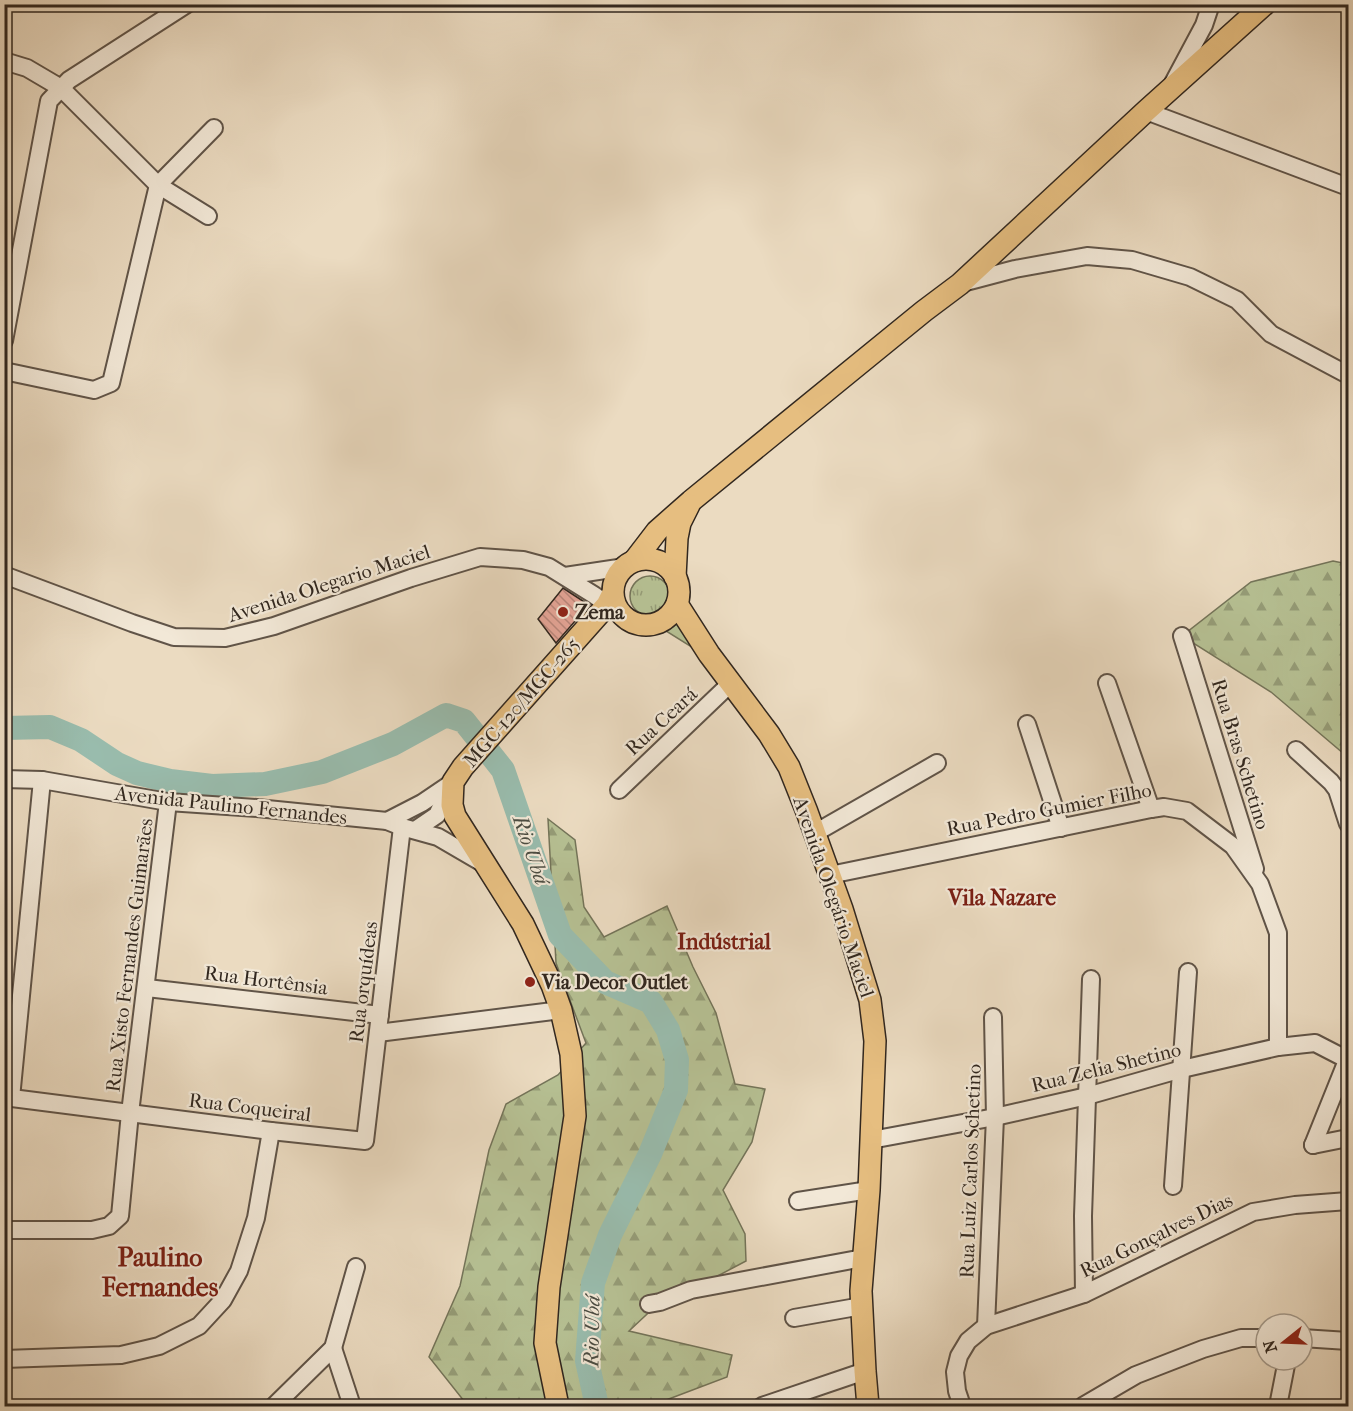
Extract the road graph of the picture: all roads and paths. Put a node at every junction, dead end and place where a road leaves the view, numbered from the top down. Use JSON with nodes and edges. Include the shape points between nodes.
{"nodes":[{"id":1,"x":187,"y":4,"type":"edge"},
{"id":2,"x":1211,"y":4,"type":"edge"},
{"id":3,"x":1265,"y":4,"type":"edge"},
{"id":4,"x":4,"y":61,"type":"edge"},
{"id":5,"x":61,"y":88,"type":"junction"},
{"id":6,"x":1168,"y":92,"type":"junction"},
{"id":7,"x":1146,"y":111,"type":"junction"},
{"id":8,"x":214,"y":128,"type":"dead end"},
{"id":9,"x":158,"y":185,"type":"junction"},
{"id":10,"x":1348,"y":187,"type":"edge"},
{"id":11,"x":208,"y":216,"type":"dead end"},
{"id":12,"x":960,"y":284,"type":"junction"},
{"id":13,"x":4,"y":342,"type":"edge"},
{"id":14,"x":4,"y":371,"type":"edge"},
{"id":15,"x":1348,"y":375,"type":"edge"},
{"id":16,"x":691,"y":501,"type":"junction"},
{"id":17,"x":629,"y":564,"type":"junction"},
{"id":18,"x":4,"y":574,"type":"edge"},
{"id":19,"x":565,"y":576,"type":"junction"},
{"id":20,"x":675,"y":577,"type":"junction"},
{"id":21,"x":677,"y":604,"type":"junction"},
{"id":22,"x":608,"y":606,"type":"junction"},
{"id":23,"x":1182,"y":636,"type":"dead end"},
{"id":24,"x":732,"y":683,"type":"junction"},
{"id":25,"x":1107,"y":683,"type":"dead end"},
{"id":26,"x":1027,"y":724,"type":"dead end"},
{"id":27,"x":1296,"y":750,"type":"dead end"},
{"id":28,"x":937,"y":763,"type":"dead end"},
{"id":29,"x":458,"y":775,"type":"junction"},
{"id":30,"x":4,"y":779,"type":"edge"},
{"id":31,"x":42,"y":780,"type":"junction"},
{"id":32,"x":619,"y":790,"type":"dead end"},
{"id":33,"x":168,"y":802,"type":"junction"},
{"id":34,"x":1151,"y":809,"type":"junction"},
{"id":35,"x":1348,"y":824,"type":"edge"},
{"id":36,"x":401,"y":826,"type":"junction"},
{"id":37,"x":1061,"y":828,"type":"junction"},
{"id":38,"x":815,"y":833,"type":"junction"},
{"id":39,"x":486,"y":865,"type":"junction"},
{"id":40,"x":830,"y":875,"type":"junction"},
{"id":41,"x":1260,"y":884,"type":"junction"},
{"id":42,"x":1188,"y":972,"type":"dead end"},
{"id":43,"x":1091,"y":979,"type":"dead end"},
{"id":44,"x":147,"y":988,"type":"junction"},
{"id":45,"x":561,"y":1010,"type":"junction"},
{"id":46,"x":380,"y":1015,"type":"junction"},
{"id":47,"x":993,"y":1017,"type":"dead end"},
{"id":48,"x":378,"y":1033,"type":"junction"},
{"id":49,"x":1278,"y":1047,"type":"junction"},
{"id":50,"x":1348,"y":1059,"type":"edge"},
{"id":51,"x":1182,"y":1069,"type":"junction"},
{"id":52,"x":1087,"y":1096,"type":"junction"},
{"id":53,"x":8,"y":1097,"type":"edge"},
{"id":54,"x":130,"y":1113,"type":"junction"},
{"id":55,"x":995,"y":1117,"type":"junction"},
{"id":56,"x":271,"y":1131,"type":"junction"},
{"id":57,"x":1348,"y":1138,"type":"edge"},
{"id":58,"x":871,"y":1140,"type":"junction"},
{"id":59,"x":365,"y":1141,"type":"joint"},
{"id":60,"x":1173,"y":1186,"type":"dead end"},
{"id":61,"x":869,"y":1190,"type":"junction"},
{"id":62,"x":798,"y":1201,"type":"dead end"},
{"id":63,"x":1348,"y":1202,"type":"edge"},
{"id":64,"x":4,"y":1230,"type":"edge"},
{"id":65,"x":863,"y":1258,"type":"junction"},
{"id":66,"x":356,"y":1268,"type":"dead end"},
{"id":67,"x":1084,"y":1294,"type":"junction"},
{"id":68,"x":649,"y":1304,"type":"dead end"},
{"id":69,"x":862,"y":1306,"type":"junction"},
{"id":70,"x":794,"y":1318,"type":"dead end"},
{"id":71,"x":986,"y":1326,"type":"junction"},
{"id":72,"x":1254,"y":1338,"type":"edge"},
{"id":73,"x":1314,"y":1339,"type":"edge"},
{"id":74,"x":1348,"y":1341,"type":"edge"},
{"id":75,"x":333,"y":1347,"type":"junction"},
{"id":76,"x":4,"y":1359,"type":"edge"},
{"id":77,"x":865,"y":1371,"type":"junction"},
{"id":78,"x":1285,"y":1372,"type":"edge"},
{"id":79,"x":274,"y":1407,"type":"edge"},
{"id":80,"x":352,"y":1407,"type":"edge"},
{"id":81,"x":558,"y":1407,"type":"edge"},
{"id":82,"x":762,"y":1407,"type":"edge"},
{"id":83,"x":868,"y":1407,"type":"edge"},
{"id":84,"x":962,"y":1407,"type":"edge"},
{"id":85,"x":1083,"y":1407,"type":"edge"},
{"id":86,"x":1278,"y":1407,"type":"edge"}],
"edges":[{"from":1,"to":5,"type":"street"},
{"from":2,"to":6,"type":"street"},
{"from":3,"to":6,"type":"main road"},
{"from":4,"to":5,"type":"street","via":[[27,68]]},
{"from":5,"to":9,"type":"street"},
{"from":5,"to":13,"type":"street","via":[[49,101]]},
{"from":6,"to":7,"type":"main road"},
{"from":7,"to":10,"type":"street"},
{"from":7,"to":12,"type":"main road"},
{"from":8,"to":9,"type":"street"},
{"from":9,"to":11,"type":"street"},
{"from":9,"to":14,"type":"street","via":[[111,383],[94,390]]},
{"from":12,"to":15,"type":"street","via":[[1087,256],[1132,260],[1190,277],[1237,300],[1271,334]]},
{"from":12,"to":16,"type":"main road"},
{"from":16,"to":17,"type":"main road","via":[[657,531]]},
{"from":16,"to":20,"type":"main road","via":[[680,523]]},
{"from":17,"to":19,"type":"street"},
{"from":17,"to":20,"type":"main road","via":[[660,562]]},
{"from":17,"to":22,"type":"main road","via":[[615,580]]},
{"from":18,"to":19,"type":"street","name":"Avenida Olegario Maciel","via":[[174,637],[225,638],[274,626],[480,556],[523,560]]},
{"from":19,"to":22,"type":"street","name":"Avenida Olegario Maciel"},
{"from":20,"to":21,"type":"main road"},
{"from":21,"to":22,"type":"main road","via":[[666,618],[647,626]]},
{"from":21,"to":24,"type":"main road","name":"Avenida Olegário Maciel"},
{"from":22,"to":29,"type":"main road","name":"MGC-120/MGC-265"},
{"from":23,"to":41,"type":"street","name":"Rua Bras Schetino"},
{"from":24,"to":32,"type":"street","name":"Rua Ceará"},
{"from":24,"to":38,"type":"main road","name":"Avenida Olegário Maciel","via":[[789,767]]},
{"from":25,"to":34,"type":"street"},
{"from":26,"to":37,"type":"street"},
{"from":27,"to":35,"type":"street","via":[[1337,790]]},
{"from":28,"to":38,"type":"street"},
{"from":29,"to":36,"type":"street","via":[[422,803]]},
{"from":29,"to":36,"type":"street","via":[[436,815]]},
{"from":29,"to":39,"type":"main road","name":"Avenida Paulino Fernandes","via":[[452,805],[455,816]]},
{"from":30,"to":31,"type":"street","name":"Avenida Paulino Fernandes"},
{"from":31,"to":33,"type":"street","name":"Avenida Paulino Fernandes"},
{"from":31,"to":53,"type":"street"},
{"from":33,"to":36,"type":"street","name":"Avenida Paulino Fernandes","via":[[257,808]]},
{"from":33,"to":44,"type":"street","name":"Rua Xisto Fernandes Guimarães"},
{"from":34,"to":37,"type":"street","name":"Rua Pedro Gumier Filho"},
{"from":34,"to":41,"type":"street","name":"Rua Pedro Gumier Filho","via":[[1187,811],[1233,846]]},
{"from":36,"to":39,"type":"street","name":"Avenida Paulino Fernandes","via":[[438,837]]},
{"from":36,"to":46,"type":"street","name":"Rua orquídeas"},
{"from":37,"to":40,"type":"street","name":"Rua Pedro Gumier Filho"},
{"from":38,"to":40,"type":"main road","name":"Avenida Olegário Maciel"},
{"from":39,"to":45,"type":"main road","name":"Avenida Paulino Fernandes","via":[[523,924]]},
{"from":40,"to":58,"type":"main road","name":"Avenida Olegário Maciel","via":[[870,1000],[875,1041]]},
{"from":41,"to":49,"type":"street","name":"Rua Pedro Gumier Filho","via":[[1278,933]]},
{"from":42,"to":51,"type":"street"},
{"from":43,"to":52,"type":"street"},
{"from":44,"to":46,"type":"street","name":"Rua Hortênsia"},
{"from":44,"to":54,"type":"street","name":"Rua Xisto Fernandes Guimarães"},
{"from":45,"to":48,"type":"street"},
{"from":45,"to":81,"type":"main road","name":"Avenida Paulino Fernandes","via":[[571,1054],[575,1116],[549,1287],[545,1343]]},
{"from":46,"to":48,"type":"street","name":"Rua orquídeas"},
{"from":47,"to":55,"type":"street","name":"Rua Luiz Carlos Schetino"},
{"from":48,"to":59,"type":"street","name":"Rua orquídeas"},
{"from":49,"to":50,"type":"street","name":"Rua Zelia Shetino","via":[[1315,1043]]},
{"from":49,"to":51,"type":"street","name":"Rua Zelia Shetino"},
{"from":50,"to":57,"type":"street","via":[[1313,1144]]},
{"from":51,"to":52,"type":"street","name":"Rua Zelia Shetino"},
{"from":51,"to":60,"type":"street"},
{"from":52,"to":55,"type":"street","name":"Rua Zelia Shetino"},
{"from":52,"to":67,"type":"street"},
{"from":53,"to":54,"type":"street","name":"Rua Coqueiral"},
{"from":54,"to":56,"type":"street","name":"Rua Coqueiral"},
{"from":54,"to":64,"type":"street","name":"Rua Xisto Fernandes Guimarães","via":[[120,1216],[109,1226],[92,1230]]},
{"from":55,"to":58,"type":"street","name":"Rua Zelia Shetino"},
{"from":55,"to":71,"type":"street","name":"Rua Luiz Carlos Schetino"},
{"from":56,"to":59,"type":"street","name":"Rua Coqueiral"},
{"from":56,"to":76,"type":"street","via":[[256,1218],[239,1271],[223,1300],[199,1326],[159,1346],[121,1355]]},
{"from":58,"to":61,"type":"main road","name":"Avenida Olegário Maciel"},
{"from":61,"to":62,"type":"street"},
{"from":61,"to":65,"type":"main road","name":"Avenida Olegário Maciel"},
{"from":63,"to":67,"type":"street","name":"Rua Gonçalves Dias","via":[[1253,1212]]},
{"from":65,"to":68,"type":"street","via":[[691,1290]]},
{"from":65,"to":69,"type":"main road","name":"Avenida Olegário Maciel"},
{"from":66,"to":75,"type":"street"},
{"from":67,"to":71,"type":"street","name":"Rua Gonçalves Dias"},
{"from":69,"to":70,"type":"street"},
{"from":69,"to":77,"type":"main road","name":"Avenida Olegário Maciel"},
{"from":71,"to":84,"type":"street","via":[[968,1341],[959,1356],[955,1372]]},
{"from":72,"to":85,"type":"street","via":[[1203,1349],[1136,1375]]},
{"from":73,"to":74,"type":"street"},
{"from":75,"to":79,"type":"street"},
{"from":75,"to":80,"type":"street"},
{"from":77,"to":82,"type":"street"},
{"from":77,"to":83,"type":"main road","name":"Avenida Olegário Maciel"},
{"from":78,"to":86,"type":"street"}]}
